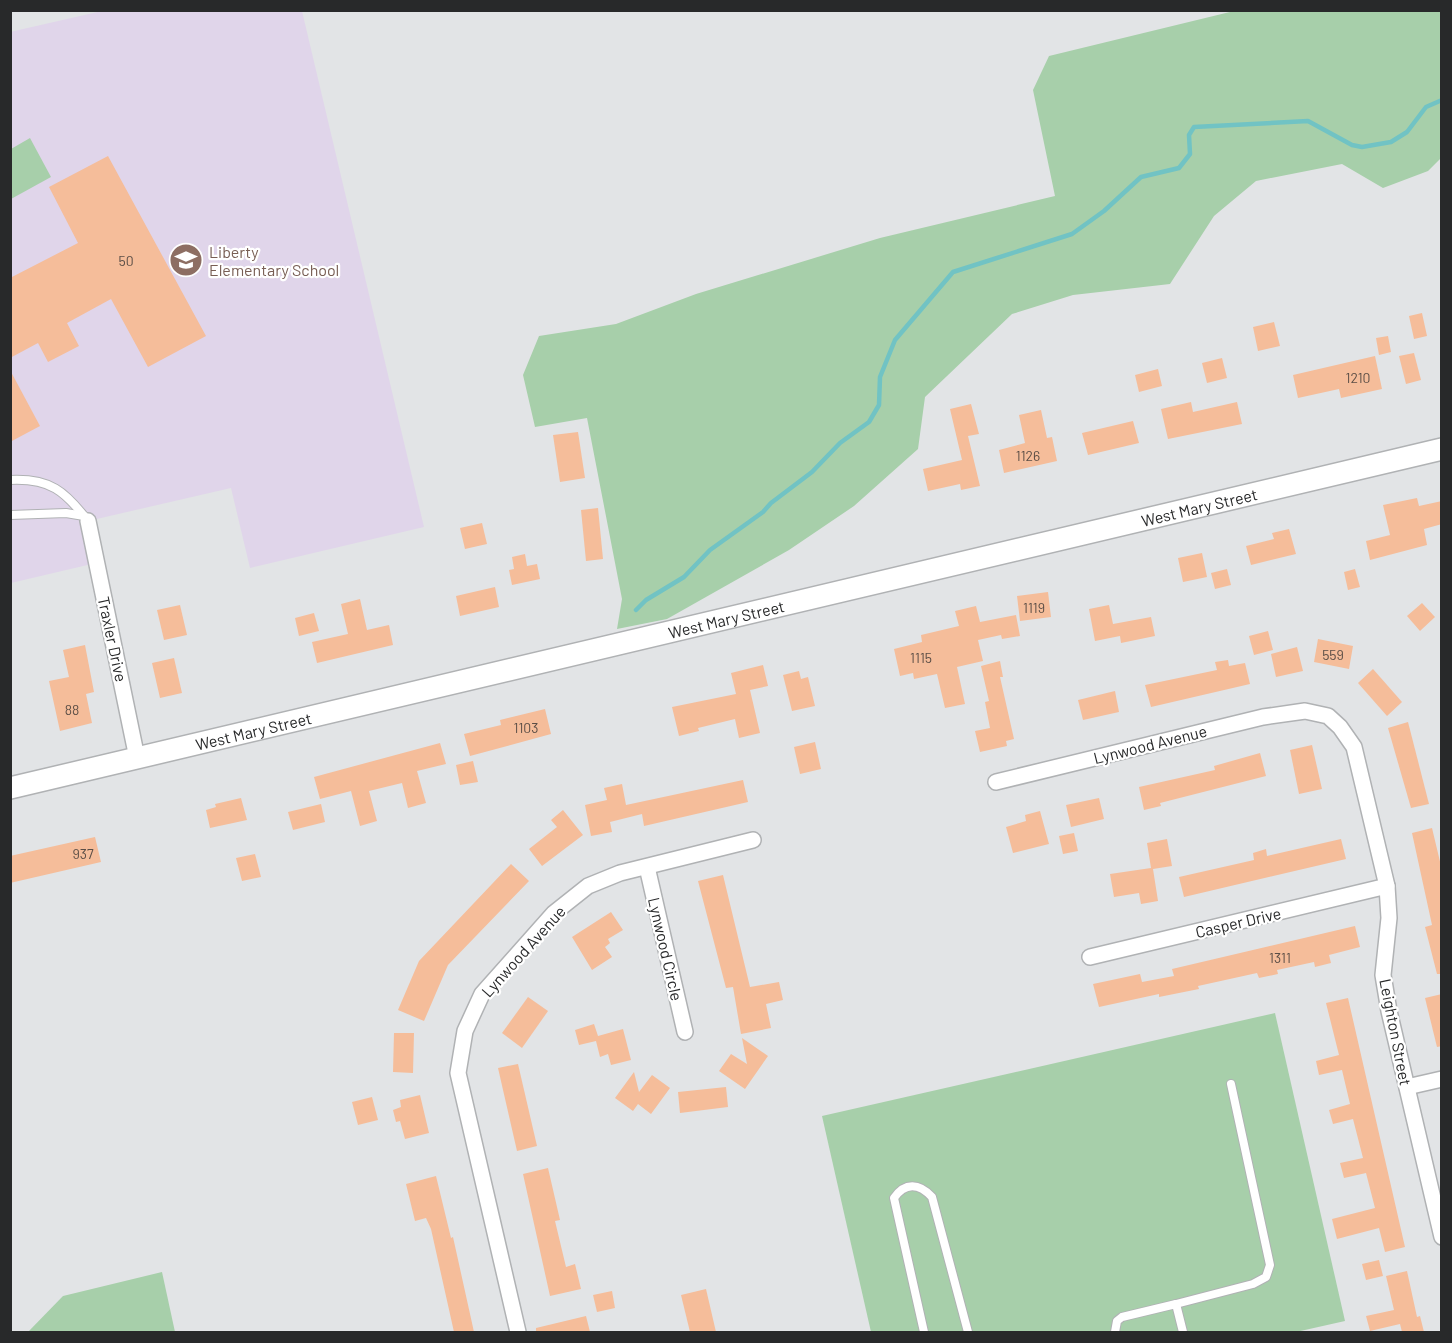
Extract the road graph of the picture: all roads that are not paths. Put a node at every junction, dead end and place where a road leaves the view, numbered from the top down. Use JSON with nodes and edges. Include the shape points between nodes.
{"nodes":[{"id":1,"x":1442,"y":449,"type":"edge"},
{"id":2,"x":10,"y":480,"type":"edge"},
{"id":3,"x":10,"y":515,"type":"edge"},
{"id":4,"x":86,"y":518,"type":"junction"},
{"id":5,"x":1305,"y":711,"type":"joint"},
{"id":6,"x":137,"y":758,"type":"junction"},
{"id":7,"x":996,"y":782,"type":"dead end"},
{"id":8,"x":10,"y":788,"type":"edge"},
{"id":9,"x":753,"y":840,"type":"dead end"},
{"id":10,"x":647,"y":867,"type":"junction"},
{"id":11,"x":1387,"y":886,"type":"junction"},
{"id":12,"x":1090,"y":957,"type":"dead end"},
{"id":13,"x":685,"y":1032,"type":"dead end"},
{"id":14,"x":1442,"y":1079,"type":"edge"},
{"id":15,"x":1231,"y":1084,"type":"dead end"},
{"id":16,"x":1407,"y":1087,"type":"junction"},
{"id":17,"x":1442,"y":1237,"type":"edge"},
{"id":18,"x":1176,"y":1304,"type":"junction"},
{"id":19,"x":518,"y":1332,"type":"edge"},
{"id":20,"x":924,"y":1332,"type":"edge"},
{"id":21,"x":968,"y":1332,"type":"edge"},
{"id":22,"x":1115,"y":1332,"type":"edge"},
{"id":23,"x":1183,"y":1332,"type":"edge"}],
"edges":[{"from":1,"to":6,"type":"main road","name":"West Mary Street"},
{"from":2,"to":4,"type":"lane","via":[[45,482],[65,495]]},
{"from":3,"to":4,"type":"lane","via":[[66,513]]},
{"from":4,"to":6,"type":"street","name":"Traxler Drive"},
{"from":5,"to":7,"type":"street","name":"Lynwood Avenue","via":[[1219,727]]},
{"from":5,"to":11,"type":"street","name":"Leighton Street","via":[[1328,716],[1354,747]]},
{"from":6,"to":8,"type":"main road","name":"West Mary Street"},
{"from":9,"to":10,"type":"street","name":"Lynwood Avenue"},
{"from":10,"to":13,"type":"street","name":"Lynwood Circle"},
{"from":10,"to":19,"type":"street","name":"Lynwood Avenue","via":[[588,886],[554,913],[482,994],[465,1031],[458,1073]]},
{"from":11,"to":12,"type":"street","name":"Casper Drive"},
{"from":11,"to":16,"type":"street","name":"Leighton Street","via":[[1389,918],[1383,975]]},
{"from":14,"to":16,"type":"street"},
{"from":15,"to":18,"type":"lane","via":[[1270,1265],[1266,1277],[1253,1284]]},
{"from":16,"to":17,"type":"street","name":"Leighton Street"},
{"from":18,"to":22,"type":"lane","via":[[1122,1317]]},
{"from":18,"to":23,"type":"lane"},
{"from":20,"to":21,"type":"lane","via":[[894,1208],[894,1198],[900,1189],[915,1185],[932,1197]]}]}
